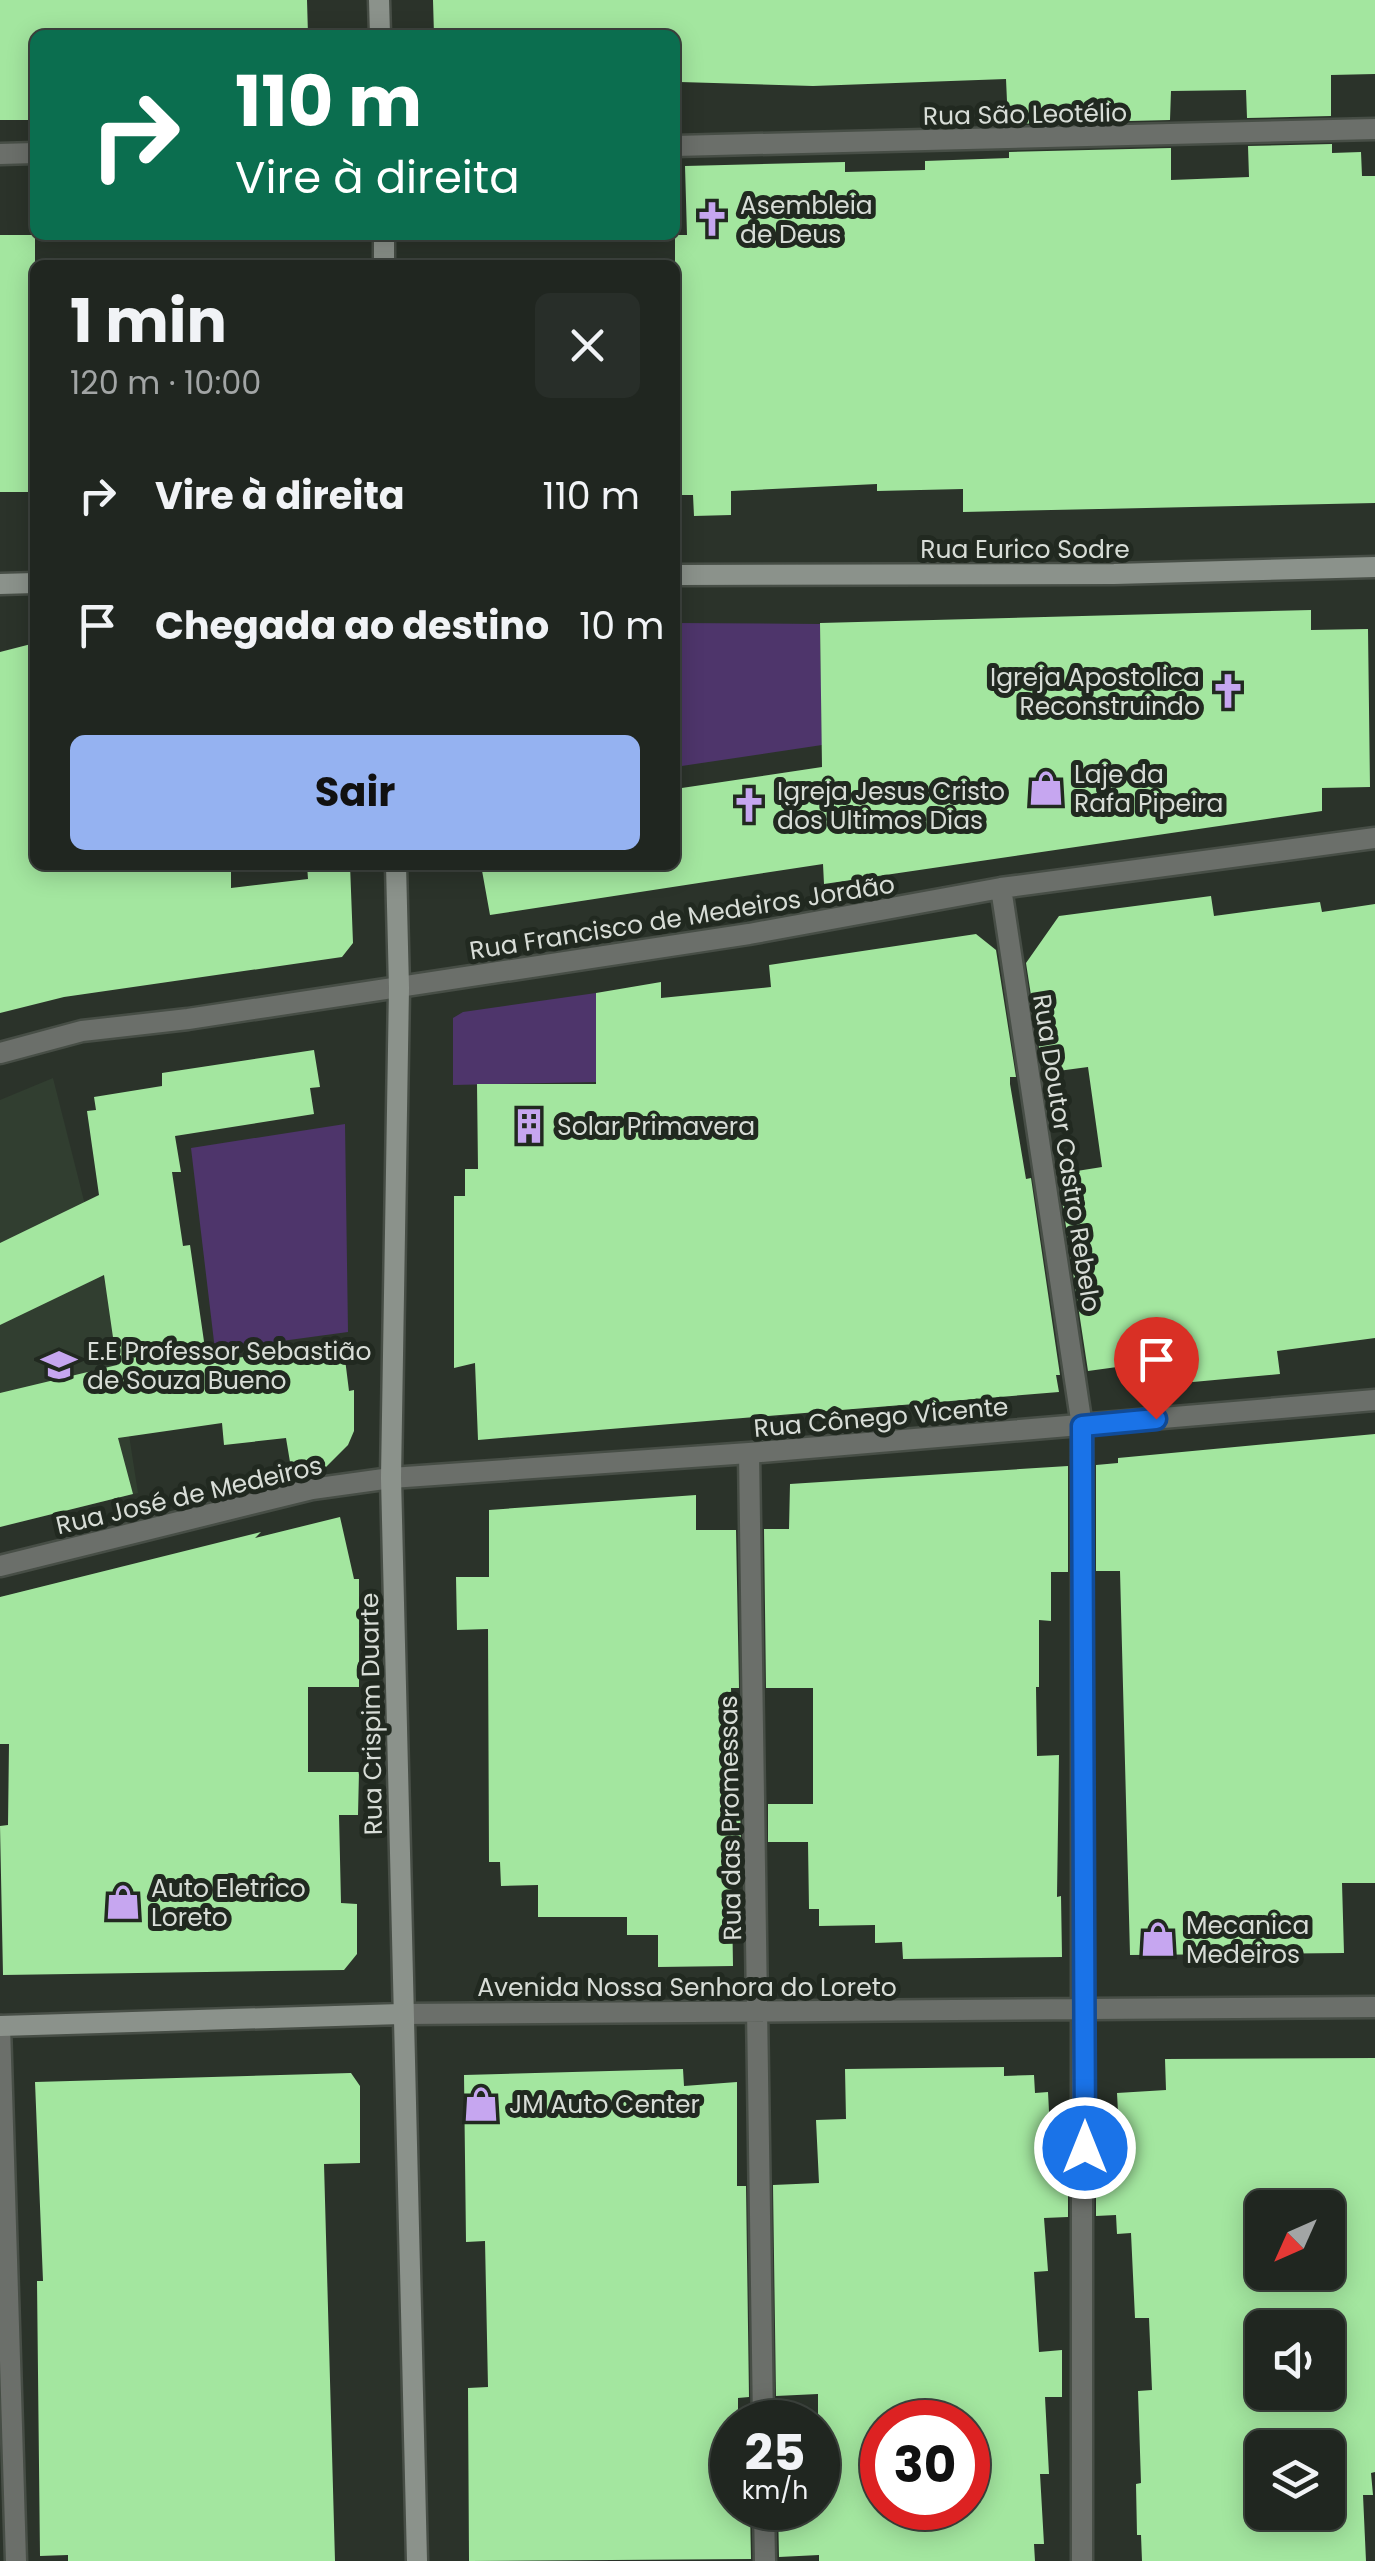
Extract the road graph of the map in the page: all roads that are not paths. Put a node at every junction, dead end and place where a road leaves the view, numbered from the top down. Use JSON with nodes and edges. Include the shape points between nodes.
{"nodes":[{"id":1,"x":379,"y":0,"type":"edge"},
{"id":2,"x":380,"y":30,"type":"edge"},
{"id":3,"x":1375,"y":129,"type":"edge"},
{"id":4,"x":680,"y":146,"type":"edge"},
{"id":5,"x":0,"y":154,"type":"edge"},
{"id":6,"x":30,"y":154,"type":"edge"},
{"id":7,"x":1375,"y":567,"type":"edge"},
{"id":8,"x":680,"y":575,"type":"edge"},
{"id":9,"x":30,"y":583,"type":"edge"},
{"id":10,"x":0,"y":584,"type":"edge"},
{"id":11,"x":1375,"y":838,"type":"edge"},
{"id":12,"x":396,"y":870,"type":"edge"},
{"id":13,"x":1001,"y":888,"type":"junction"},
{"id":14,"x":398,"y":988,"type":"junction"},
{"id":15,"x":0,"y":1053,"type":"edge"},
{"id":16,"x":1375,"y":1400,"type":"edge"},
{"id":17,"x":1082,"y":1426,"type":"junction"},
{"id":18,"x":749,"y":1453,"type":"junction"},
{"id":19,"x":392,"y":1478,"type":"junction"},
{"id":20,"x":0,"y":1566,"type":"edge"},
{"id":21,"x":1375,"y":2007,"type":"edge"},
{"id":22,"x":1085,"y":2009,"type":"junction"},
{"id":23,"x":759,"y":2012,"type":"junction"},
{"id":24,"x":401,"y":2014,"type":"junction"},
{"id":25,"x":0,"y":2026,"type":"edge"},
{"id":26,"x":763,"y":2400,"type":"edge"},
{"id":27,"x":764,"y":2530,"type":"edge"},
{"id":28,"x":16,"y":2561,"type":"edge"},
{"id":29,"x":417,"y":2561,"type":"edge"},
{"id":30,"x":764,"y":2561,"type":"edge"},
{"id":31,"x":1082,"y":2561,"type":"edge"}],
"edges":[{"from":1,"to":2,"type":"main road"},
{"from":3,"to":4,"type":"street","name":"Rua São Leotélio"},
{"from":5,"to":6,"type":"street"},
{"from":7,"to":8,"type":"main road","name":"Rua Eurico Sodre"},
{"from":9,"to":10,"type":"main road"},
{"from":11,"to":13,"type":"street","name":"Rua Francisco de Medeiros Jordão"},
{"from":12,"to":14,"type":"main road","name":"Rua Crispim Duarte"},
{"from":13,"to":14,"type":"street","name":"Rua Francisco de Medeiros Jordão"},
{"from":13,"to":17,"type":"street","name":"Rua Doutor Castro Rebelo"},
{"from":14,"to":15,"type":"street","name":"Rua Francisco de Medeiros Jordão","via":[[82,1031]]},
{"from":14,"to":19,"type":"main road","name":"Rua Crispim Duarte"},
{"from":16,"to":17,"type":"street","name":"Rua Cônego Vicente"},
{"from":17,"to":18,"type":"street","name":"Rua Cônego Vicente"},
{"from":17,"to":22,"type":"street","name":"Rua Doutor Castro Rebelo"},
{"from":18,"to":19,"type":"street","name":"Rua Cônego Vicente"},
{"from":18,"to":23,"type":"street","name":"Rua das Promessas"},
{"from":19,"to":20,"type":"street","name":"Rua José de Medeiros","via":[[312,1488]]},
{"from":19,"to":24,"type":"main road","name":"Rua Crispim Duarte"},
{"from":21,"to":22,"type":"street","name":"Avenida Nossa Senhora do Loreto"},
{"from":22,"to":23,"type":"street","name":"Avenida Nossa Senhora do Loreto"},
{"from":22,"to":31,"type":"street","name":"Rua Doutor Castro Rebelo"},
{"from":23,"to":24,"type":"street","name":"Avenida Nossa Senhora do Loreto"},
{"from":23,"to":26,"type":"street","name":"Rua das Promessas"},
{"from":24,"to":25,"type":"main road","name":"Avenida Nossa Senhora do Loreto"},
{"from":24,"to":29,"type":"main road","name":"Rua Crispim Duarte"},
{"from":25,"to":28,"type":"street"},
{"from":27,"to":30,"type":"street"}]}
